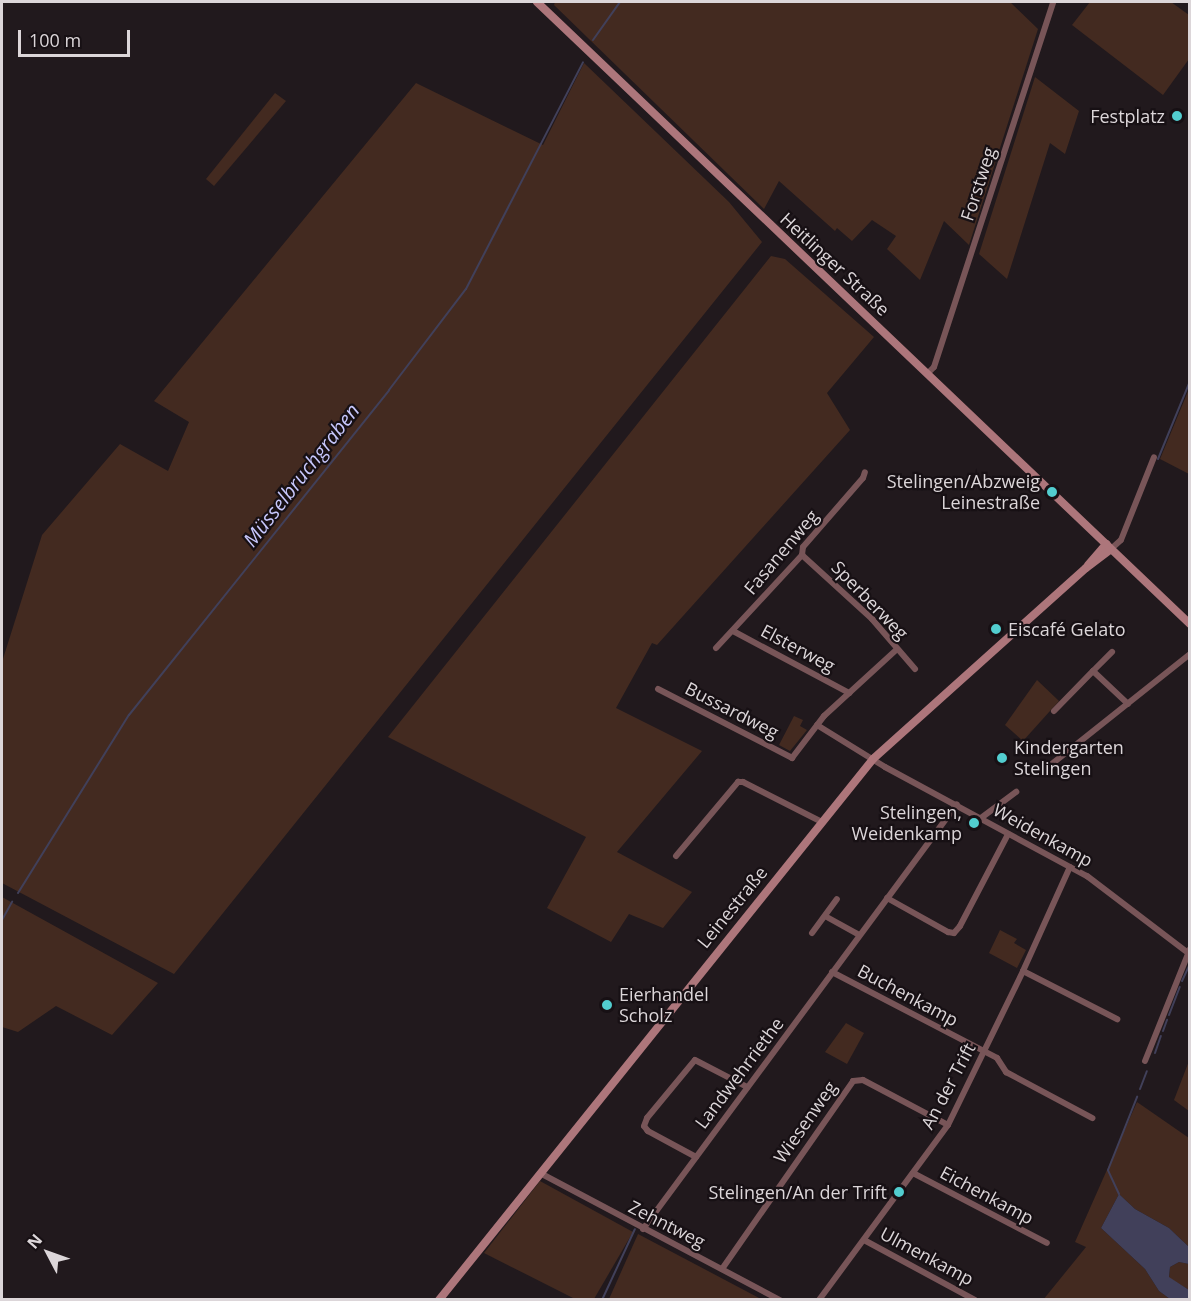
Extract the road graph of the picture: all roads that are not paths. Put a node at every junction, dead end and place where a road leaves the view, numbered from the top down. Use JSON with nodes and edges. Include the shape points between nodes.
{"nodes":[{"id":1,"x":537,"y":2,"type":"edge"},
{"id":2,"x":1053,"y":2,"type":"edge"},
{"id":3,"x":928,"y":373,"type":"junction"},
{"id":4,"x":1154,"y":457,"type":"dead end"},
{"id":5,"x":865,"y":472,"type":"dead end"},
{"id":6,"x":1108,"y":547,"type":"junction"},
{"id":7,"x":802,"y":555,"type":"junction"},
{"id":8,"x":1190,"y":624,"type":"edge"},
{"id":9,"x":733,"y":631,"type":"junction"},
{"id":10,"x":716,"y":648,"type":"dead end"},
{"id":11,"x":897,"y":649,"type":"junction"},
{"id":12,"x":1112,"y":652,"type":"dead end"},
{"id":13,"x":1190,"y":654,"type":"edge"},
{"id":14,"x":915,"y":669,"type":"dead end"},
{"id":15,"x":1093,"y":671,"type":"junction"},
{"id":16,"x":658,"y":689,"type":"dead end"},
{"id":17,"x":849,"y":693,"type":"junction"},
{"id":18,"x":1128,"y":704,"type":"junction"},
{"id":19,"x":1054,"y":711,"type":"dead end"},
{"id":20,"x":817,"y":725,"type":"junction"},
{"id":21,"x":873,"y":759,"type":"junction"},
{"id":22,"x":1048,"y":767,"type":"dead end"},
{"id":23,"x":1016,"y":792,"type":"dead end"},
{"id":24,"x":957,"y":804,"type":"junction"},
{"id":25,"x":981,"y":818,"type":"junction"},
{"id":26,"x":822,"y":822,"type":"junction"},
{"id":27,"x":1008,"y":834,"type":"junction"},
{"id":28,"x":676,"y":856,"type":"dead end"},
{"id":29,"x":1070,"y":867,"type":"junction"},
{"id":30,"x":837,"y":898,"type":"dead end"},
{"id":31,"x":887,"y":898,"type":"junction"},
{"id":32,"x":825,"y":916,"type":"junction"},
{"id":33,"x":812,"y":933,"type":"dead end"},
{"id":34,"x":859,"y":935,"type":"junction"},
{"id":35,"x":1189,"y":951,"type":"edge"},
{"id":36,"x":1023,"y":971,"type":"junction"},
{"id":37,"x":832,"y":972,"type":"junction"},
{"id":38,"x":1118,"y":1019,"type":"dead end"},
{"id":39,"x":984,"y":1052,"type":"junction"},
{"id":40,"x":1145,"y":1061,"type":"dead end"},
{"id":41,"x":747,"y":1087,"type":"junction"},
{"id":42,"x":1092,"y":1118,"type":"dead end"},
{"id":43,"x":948,"y":1125,"type":"junction"},
{"id":44,"x":696,"y":1157,"type":"junction"},
{"id":45,"x":540,"y":1173,"type":"junction"},
{"id":46,"x":913,"y":1173,"type":"junction"},
{"id":47,"x":643,"y":1229,"type":"junction"},
{"id":48,"x":864,"y":1240,"type":"junction"},
{"id":49,"x":1047,"y":1243,"type":"dead end"},
{"id":50,"x":722,"y":1269,"type":"junction"},
{"id":51,"x":438,"y":1299,"type":"edge"},
{"id":52,"x":780,"y":1299,"type":"edge"},
{"id":53,"x":819,"y":1299,"type":"edge"},
{"id":54,"x":975,"y":1299,"type":"edge"}],
"edges":[{"from":1,"to":3,"type":"street","name":"Heitlinger Straße"},
{"from":2,"to":3,"type":"street","name":"Forstweg","via":[[934,367]]},
{"from":3,"to":6,"type":"street","name":"Heitlinger Straße"},
{"from":4,"to":6,"type":"street","via":[[1121,540]]},
{"from":5,"to":7,"type":"street","name":"Fasanenweg","via":[[803,547]]},
{"from":6,"to":8,"type":"street","name":"Heitlinger Straße"},
{"from":6,"to":21,"type":"street","name":"Leinestraße"},
{"from":7,"to":9,"type":"street","name":"Fasanenweg"},
{"from":7,"to":11,"type":"street","name":"Sperberweg","via":[[872,619]]},
{"from":9,"to":10,"type":"street","name":"Fasanenweg"},
{"from":9,"to":17,"type":"street","name":"Elsterweg"},
{"from":11,"to":14,"type":"street","name":"Sperberweg"},
{"from":11,"to":17,"type":"street"},
{"from":12,"to":15,"type":"street"},
{"from":13,"to":18,"type":"street"},
{"from":15,"to":18,"type":"street"},
{"from":15,"to":19,"type":"street"},
{"from":16,"to":20,"type":"street","name":"Bussardweg","via":[[792,758]]},
{"from":17,"to":20,"type":"street"},
{"from":18,"to":22,"type":"street"},
{"from":20,"to":21,"type":"street","name":"Weidenkamp"},
{"from":21,"to":24,"type":"street","name":"Weidenkamp"},
{"from":21,"to":26,"type":"street","name":"Leinestraße"},
{"from":23,"to":25,"type":"street"},
{"from":24,"to":25,"type":"street","name":"Weidenkamp"},
{"from":24,"to":31,"type":"street","name":"Landwehrriethe"},
{"from":25,"to":27,"type":"street","name":"Weidenkamp"},
{"from":26,"to":28,"type":"street","via":[[738,782]]},
{"from":26,"to":45,"type":"street","name":"Leinestraße"},
{"from":27,"to":29,"type":"street","name":"Weidenkamp"},
{"from":27,"to":31,"type":"street","via":[[954,933]]},
{"from":29,"to":35,"type":"street","name":"Weidenkamp"},
{"from":29,"to":36,"type":"street","name":"An der Trift"},
{"from":30,"to":32,"type":"street"},
{"from":31,"to":34,"type":"street","name":"Landwehrriethe"},
{"from":32,"to":33,"type":"street"},
{"from":32,"to":34,"type":"street"},
{"from":34,"to":37,"type":"street","name":"Landwehrriethe"},
{"from":35,"to":40,"type":"street"},
{"from":36,"to":38,"type":"street"},
{"from":36,"to":39,"type":"street","name":"An der Trift"},
{"from":37,"to":39,"type":"street","name":"Buchenkamp"},
{"from":37,"to":41,"type":"street","name":"Landwehrriethe"},
{"from":39,"to":42,"type":"street","name":"Buchenkamp","via":[[1001,1062],[1006,1072]]},
{"from":39,"to":43,"type":"street","name":"An der Trift"},
{"from":41,"to":44,"type":"street","name":"Landwehrriethe"},
{"from":41,"to":44,"type":"street","via":[[697,1059],[647,1118],[644,1126],[648,1131]]},
{"from":43,"to":46,"type":"street","name":"An der Trift"},
{"from":43,"to":50,"type":"street","name":"Wiesenweg","via":[[863,1080],[853,1081]]},
{"from":44,"to":47,"type":"street","name":"Landwehrriethe"},
{"from":45,"to":47,"type":"street","name":"Zehntweg"},
{"from":45,"to":51,"type":"street","name":"Leinestraße"},
{"from":46,"to":48,"type":"street","name":"An der Trift"},
{"from":46,"to":49,"type":"street","name":"Eichenkamp"},
{"from":47,"to":50,"type":"street","name":"Zehntweg"},
{"from":48,"to":53,"type":"street","name":"An der Trift"},
{"from":48,"to":54,"type":"street","name":"Ulmenkamp"},
{"from":50,"to":52,"type":"street","name":"Zehntweg"}]}
